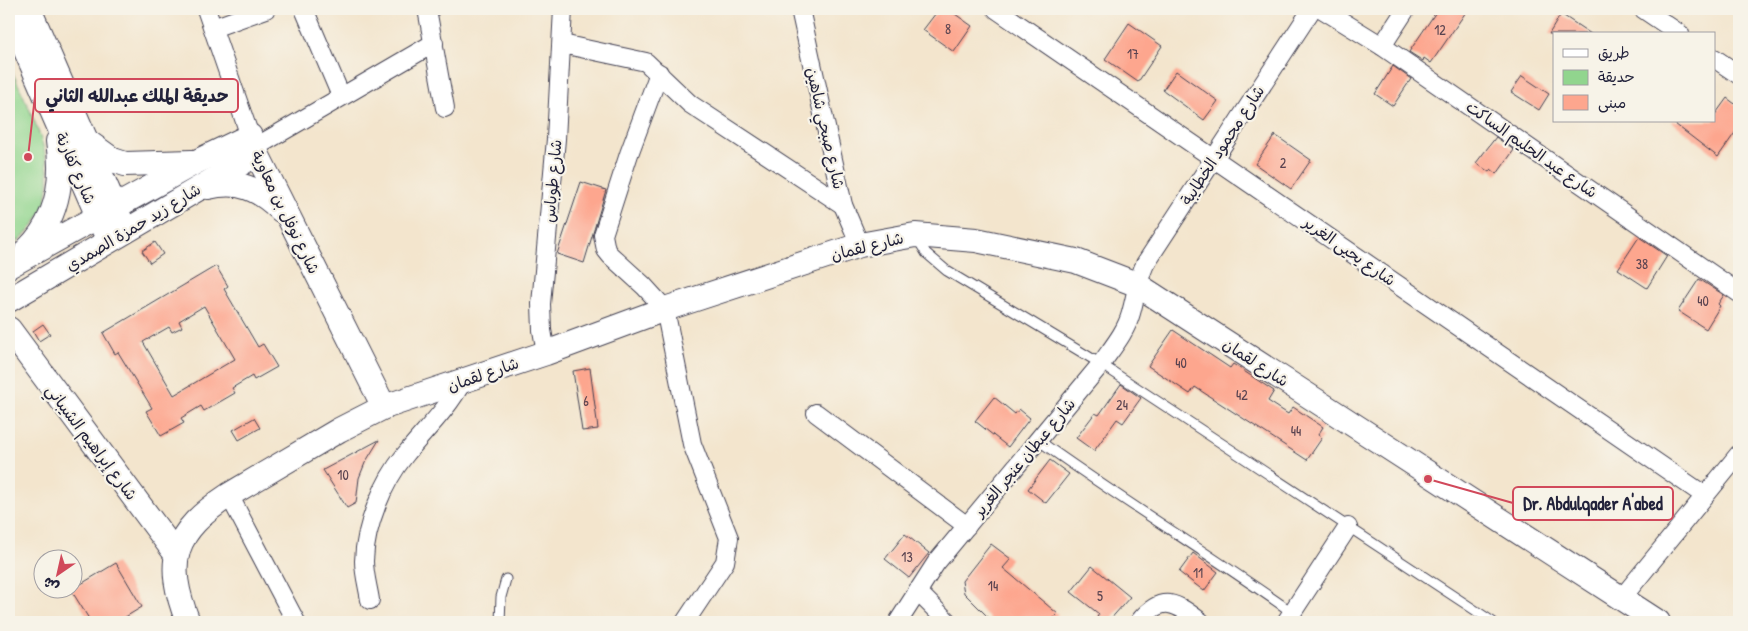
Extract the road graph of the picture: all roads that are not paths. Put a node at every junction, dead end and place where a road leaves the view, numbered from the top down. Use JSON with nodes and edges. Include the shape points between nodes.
{"nodes":[{"id":1,"x":29,"y":9,"type":"edge"},
{"id":2,"x":206,"y":9,"type":"edge"},
{"id":3,"x":266,"y":9,"type":"edge"},
{"id":4,"x":304,"y":9,"type":"edge"},
{"id":5,"x":427,"y":9,"type":"edge"},
{"id":6,"x":563,"y":9,"type":"edge"},
{"id":7,"x":800,"y":9,"type":"edge"},
{"id":8,"x":996,"y":9,"type":"edge"},
{"id":9,"x":1312,"y":9,"type":"edge"},
{"id":10,"x":1322,"y":9,"type":"edge"},
{"id":11,"x":1406,"y":9,"type":"edge"},
{"id":12,"x":1643,"y":9,"type":"edge"},
{"id":13,"x":9,"y":12,"type":"edge"},
{"id":14,"x":214,"y":28,"type":"junction"},
{"id":15,"x":1677,"y":32,"type":"edge"},
{"id":16,"x":434,"y":43,"type":"junction"},
{"id":17,"x":562,"y":44,"type":"junction"},
{"id":18,"x":1382,"y":46,"type":"junction"},
{"id":19,"x":1716,"y":59,"type":"edge"},
{"id":20,"x":659,"y":73,"type":"junction"},
{"id":21,"x":1739,"y":75,"type":"edge"},
{"id":22,"x":341,"y":96,"type":"junction"},
{"id":23,"x":445,"y":108,"type":"dead end"},
{"id":24,"x":56,"y":122,"type":"junction"},
{"id":25,"x":88,"y":142,"type":"junction"},
{"id":26,"x":254,"y":146,"type":"junction"},
{"id":27,"x":1214,"y":158,"type":"junction"},
{"id":28,"x":196,"y":162,"type":"junction"},
{"id":29,"x":197,"y":190,"type":"junction"},
{"id":30,"x":843,"y":204,"type":"junction"},
{"id":31,"x":106,"y":211,"type":"junction"},
{"id":32,"x":288,"y":217,"type":"junction"},
{"id":33,"x":915,"y":235,"type":"junction"},
{"id":34,"x":117,"y":237,"type":"junction"},
{"id":35,"x":860,"y":245,"type":"junction"},
{"id":36,"x":12,"y":264,"type":"edge"},
{"id":37,"x":1136,"y":284,"type":"junction"},
{"id":38,"x":1739,"y":293,"type":"edge"},
{"id":39,"x":9,"y":300,"type":"edge"},
{"id":40,"x":665,"y":309,"type":"junction"},
{"id":41,"x":9,"y":329,"type":"edge"},
{"id":42,"x":546,"y":353,"type":"junction"},
{"id":43,"x":1101,"y":364,"type":"junction"},
{"id":44,"x":462,"y":382,"type":"junction"},
{"id":45,"x":384,"y":407,"type":"junction"},
{"id":46,"x":816,"y":413,"type":"dead end"},
{"id":47,"x":1038,"y":440,"type":"junction"},
{"id":48,"x":1739,"y":454,"type":"edge"},
{"id":49,"x":229,"y":495,"type":"junction"},
{"id":50,"x":1704,"y":495,"type":"junction"},
{"id":51,"x":967,"y":526,"type":"junction"},
{"id":52,"x":1348,"y":527,"type":"junction"},
{"id":53,"x":176,"y":554,"type":"junction"},
{"id":54,"x":506,"y":579,"type":"dead end"},
{"id":55,"x":917,"y":591,"type":"junction"},
{"id":56,"x":1622,"y":599,"type":"junction"},
{"id":57,"x":370,"y":600,"type":"dead end"},
{"id":58,"x":1289,"y":618,"type":"edge"},
{"id":59,"x":188,"y":622,"type":"edge"},
{"id":60,"x":296,"y":622,"type":"edge"},
{"id":61,"x":500,"y":622,"type":"edge"},
{"id":62,"x":685,"y":622,"type":"edge"},
{"id":63,"x":898,"y":622,"type":"edge"},
{"id":64,"x":948,"y":622,"type":"edge"},
{"id":65,"x":1139,"y":622,"type":"edge"},
{"id":66,"x":1201,"y":622,"type":"edge"},
{"id":67,"x":1493,"y":622,"type":"edge"},
{"id":68,"x":1658,"y":622,"type":"edge"}],
"edges":[{"from":1,"to":25,"type":"street","name":"شارع كفارنة"},
{"from":2,"to":14,"type":"street","name":"شارع نوفل بن معاوية"},
{"from":3,"to":14,"type":"street"},
{"from":4,"to":22,"type":"street"},
{"from":5,"to":16,"type":"street"},
{"from":6,"to":17,"type":"street","name":"شارع طوباس"},
{"from":7,"to":30,"type":"street","name":"شارع صبحي شاهين"},
{"from":8,"to":27,"type":"street","name":"شارع يحيى الغرير"},
{"from":9,"to":27,"type":"street","name":"شارع محمود الخطايبة"},
{"from":10,"to":18,"type":"street","name":"شارع عبد الحليم الساكت"},
{"from":11,"to":18,"type":"street"},
{"from":12,"to":15,"type":"street"},
{"from":13,"to":24,"type":"street","name":"شارع كفارنة"},
{"from":14,"to":26,"type":"street","name":"شارع نوفل بن معاوية"},
{"from":16,"to":22,"type":"street"},
{"from":16,"to":23,"type":"street"},
{"from":17,"to":20,"type":"street","via":[[646,62]]},
{"from":17,"to":42,"type":"street","name":"شارع طوباس","via":[[541,304]]},
{"from":18,"to":38,"type":"street","name":"شارع عبد الحليم الساكت"},
{"from":19,"to":21,"type":"street"},
{"from":20,"to":30,"type":"street","via":[[690,104]]},
{"from":20,"to":40,"type":"street","via":[[603,235],[606,250]]},
{"from":22,"to":26,"type":"street"},
{"from":24,"to":31,"type":"street","name":"شارع كفارنة"},
{"from":24,"to":36,"type":"street","via":[[60,172],[51,216],[46,228]]},
{"from":25,"to":28,"type":"street","via":[[113,160],[126,164]]},
{"from":25,"to":31,"type":"street","name":"شارع كفارنة"},
{"from":26,"to":28,"type":"street","name":"شارع زيد حمزة الصمدي"},
{"from":26,"to":29,"type":"street","name":"شارع زيد حمزة الصمدي"},
{"from":26,"to":32,"type":"street","name":"شارع نوفل بن معاوية"},
{"from":27,"to":37,"type":"street","name":"شارع محمود الخطايبة","via":[[1155,246]]},
{"from":27,"to":50,"type":"street","name":"شارع يحيى الغرير"},
{"from":28,"to":31,"type":"street","name":"شارع زيد حمزة الصمدي"},
{"from":29,"to":32,"type":"street","via":[[241,184],[262,194]]},
{"from":29,"to":34,"type":"street","name":"شارع زيد حمزة الصمدي"},
{"from":30,"to":35,"type":"street","name":"شارع صبحي شاهين"},
{"from":31,"to":34,"type":"street","name":"شارع كفارنة"},
{"from":31,"to":36,"type":"street","name":"شارع زيد حمزة الصمدي"},
{"from":32,"to":45,"type":"street","name":"شارع نوفل بن معاوية"},
{"from":33,"to":35,"type":"street","name":"شارع لقمان"},
{"from":33,"to":37,"type":"street","name":"شارع لقمان","via":[[976,240],[1020,248],[1076,261]]},
{"from":33,"to":43,"type":"lane","via":[[926,253],[947,271]]},
{"from":34,"to":39,"type":"street","name":"شارع زيد حمزة الصمدي"},
{"from":35,"to":40,"type":"street","name":"شارع لقمان"},
{"from":37,"to":43,"type":"street","name":"شارع عبطان عنجر الغرير","via":[[1131,314]]},
{"from":37,"to":56,"type":"street","name":"شارع لقمان"},
{"from":40,"to":42,"type":"street","name":"شارع لقمان"},
{"from":40,"to":62,"type":"street","via":[[692,444],[729,538],[725,562]]},
{"from":41,"to":53,"type":"street","name":"شارع إبراهيم الشيباني"},
{"from":42,"to":44,"type":"street","name":"شارع لقمان"},
{"from":43,"to":47,"type":"street","name":"شارع عبطان عنجر الغرير"},
{"from":43,"to":52,"type":"lane"},
{"from":44,"to":45,"type":"street","name":"شارع لقمان"},
{"from":44,"to":57,"type":"street","via":[[451,403],[404,457],[386,485],[366,544],[364,563]]},
{"from":45,"to":49,"type":"street","name":"شارع لقمان"},
{"from":46,"to":51,"type":"street"},
{"from":47,"to":51,"type":"street","name":"شارع عبطان عنجر الغرير"},
{"from":47,"to":58,"type":"lane","via":[[1222,563]]},
{"from":48,"to":50,"type":"street"},
{"from":49,"to":53,"type":"street","name":"شارع لقمان","via":[[192,526]]},
{"from":49,"to":60,"type":"street"},
{"from":50,"to":56,"type":"street"},
{"from":51,"to":55,"type":"street","name":"شارع عبطان عنجر الغرير","via":[[936,562]]},
{"from":52,"to":58,"type":"street"},
{"from":52,"to":67,"type":"lane"},
{"from":53,"to":59,"type":"street","name":"شارع لقمان","via":[[178,598]]},
{"from":54,"to":61,"type":"lane","via":[[501,596]]},
{"from":55,"to":63,"type":"street","name":"شارع عبطان عنجر الغرير"},
{"from":55,"to":64,"type":"street"},
{"from":56,"to":68,"type":"street","name":"شارع لقمان"},
{"from":65,"to":66,"type":"street","via":[[1148,611],[1166,603],[1176,605]]}]}
